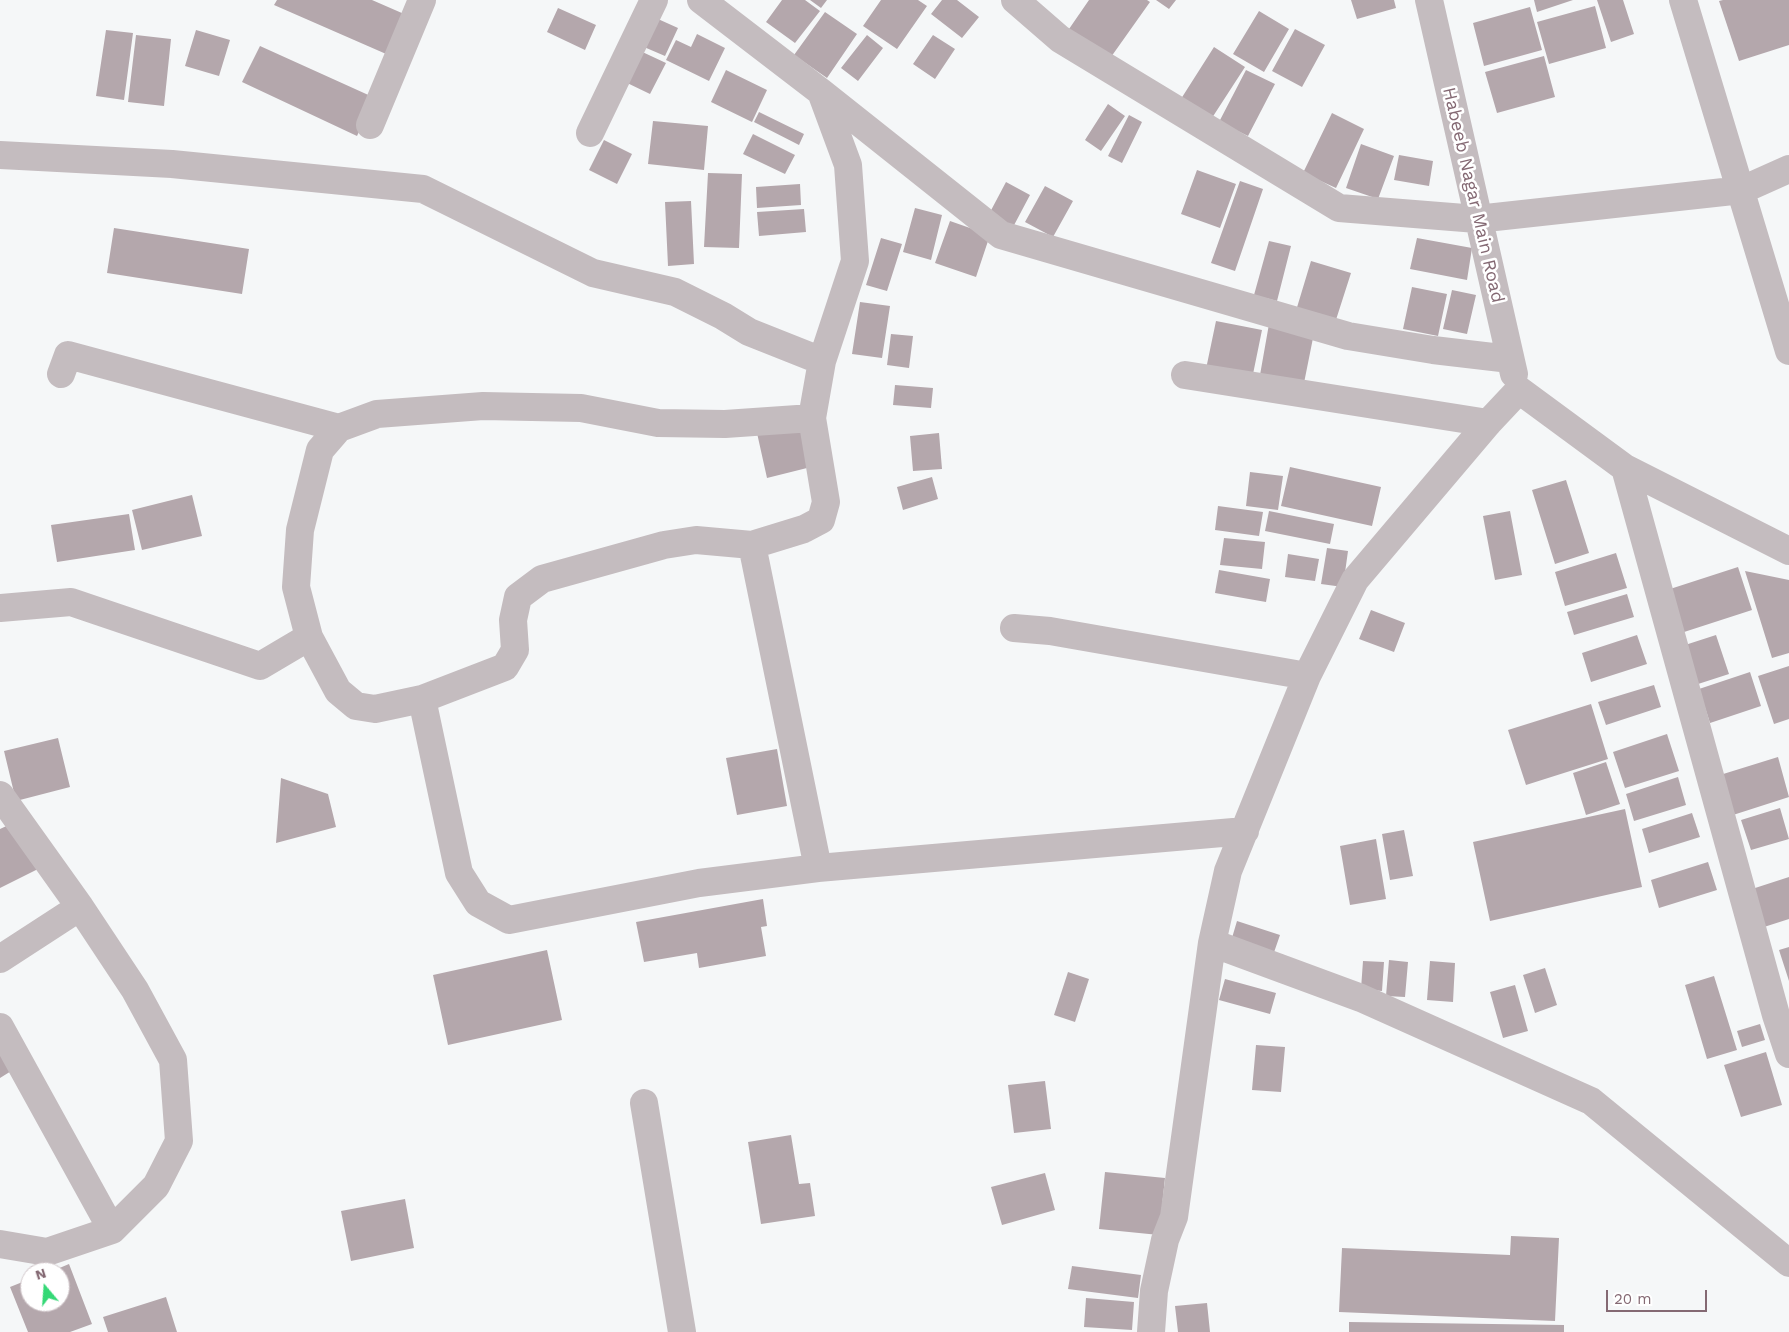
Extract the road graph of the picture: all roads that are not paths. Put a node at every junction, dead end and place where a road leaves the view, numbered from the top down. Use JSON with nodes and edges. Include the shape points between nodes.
{"nodes":[{"id":1,"x":422,"y":0,"type":"edge"},
{"id":2,"x":654,"y":0,"type":"edge"},
{"id":3,"x":701,"y":0,"type":"edge"},
{"id":4,"x":1015,"y":0,"type":"edge"},
{"id":5,"x":1429,"y":0,"type":"edge"},
{"id":6,"x":1683,"y":0,"type":"edge"},
{"id":7,"x":821,"y":92,"type":"junction"},
{"id":8,"x":370,"y":125,"type":"dead end"},
{"id":9,"x":590,"y":133,"type":"dead end"},
{"id":10,"x":0,"y":155,"type":"edge"},
{"id":11,"x":1789,"y":169,"type":"edge"},
{"id":12,"x":1742,"y":190,"type":"junction"},
{"id":13,"x":1477,"y":219,"type":"junction"},
{"id":14,"x":1789,"y":351,"type":"edge"},
{"id":15,"x":1510,"y":359,"type":"junction"},
{"id":16,"x":822,"y":361,"type":"junction"},
{"id":17,"x":61,"y":374,"type":"dead end"},
{"id":18,"x":1184,"y":375,"type":"dead end"},
{"id":19,"x":1519,"y":390,"type":"junction"},
{"id":20,"x":812,"y":418,"type":"junction"},
{"id":21,"x":1488,"y":423,"type":"junction"},
{"id":22,"x":339,"y":428,"type":"junction"},
{"id":23,"x":1625,"y":468,"type":"junction"},
{"id":24,"x":752,"y":545,"type":"junction"},
{"id":25,"x":1789,"y":551,"type":"edge"},
{"id":26,"x":0,"y":608,"type":"edge"},
{"id":27,"x":1014,"y":628,"type":"dead end"},
{"id":28,"x":309,"y":637,"type":"junction"},
{"id":29,"x":1307,"y":676,"type":"junction"},
{"id":30,"x":422,"y":699,"type":"junction"},
{"id":31,"x":0,"y":796,"type":"edge"},
{"id":32,"x":1244,"y":831,"type":"junction"},
{"id":33,"x":818,"y":868,"type":"junction"},
{"id":34,"x":80,"y":907,"type":"junction"},
{"id":35,"x":1212,"y":943,"type":"junction"},
{"id":36,"x":0,"y":959,"type":"edge"},
{"id":37,"x":1783,"y":1013,"type":"edge"},
{"id":38,"x":0,"y":1028,"type":"edge"},
{"id":39,"x":1789,"y":1054,"type":"edge"},
{"id":40,"x":644,"y":1103,"type":"dead end"},
{"id":41,"x":112,"y":1230,"type":"junction"},
{"id":42,"x":0,"y":1244,"type":"edge"},
{"id":43,"x":1789,"y":1263,"type":"edge"},
{"id":44,"x":682,"y":1332,"type":"edge"},
{"id":45,"x":1151,"y":1332,"type":"edge"}],
"edges":[{"from":1,"to":8,"type":"street"},
{"from":2,"to":9,"type":"street"},
{"from":3,"to":7,"type":"street"},
{"from":4,"to":13,"type":"street","via":[[1060,39],[1339,208]]},
{"from":5,"to":13,"type":"street","name":"Habeeb Nagar Main Road"},
{"from":6,"to":12,"type":"street"},
{"from":7,"to":15,"type":"street","via":[[1001,235],[1348,336]]},
{"from":7,"to":16,"type":"street","via":[[848,165],[856,261]]},
{"from":10,"to":16,"type":"street","via":[[172,164],[423,189],[593,273],[675,292],[748,332]]},
{"from":11,"to":12,"type":"street"},
{"from":12,"to":13,"type":"street"},
{"from":12,"to":14,"type":"street"},
{"from":13,"to":15,"type":"street","name":"Habeeb Nagar Main Road"},
{"from":15,"to":19,"type":"street","name":"Habeeb Nagar Main Road"},
{"from":16,"to":20,"type":"street"},
{"from":17,"to":22,"type":"street","via":[[68,355]]},
{"from":18,"to":21,"type":"street"},
{"from":19,"to":21,"type":"street"},
{"from":19,"to":23,"type":"street"},
{"from":20,"to":22,"type":"street","via":[[725,424],[658,423],[581,408],[483,406],[377,414]]},
{"from":20,"to":24,"type":"street","via":[[826,502],[821,520],[804,530]]},
{"from":21,"to":29,"type":"street","via":[[1355,580]]},
{"from":22,"to":28,"type":"street","via":[[320,450],[300,530],[296,587]]},
{"from":23,"to":25,"type":"street"},
{"from":23,"to":37,"type":"street"},
{"from":24,"to":30,"type":"street","via":[[696,540],[680,542],[542,579],[518,597],[513,620],[515,650],[505,667]]},
{"from":24,"to":33,"type":"street"},
{"from":26,"to":28,"type":"street","via":[[71,602],[260,666]]},
{"from":27,"to":29,"type":"street","via":[[1050,631]]},
{"from":28,"to":30,"type":"street","via":[[338,691],[356,706],[375,709]]},
{"from":29,"to":32,"type":"street"},
{"from":30,"to":33,"type":"street","via":[[459,873],[478,903],[509,920],[699,883]]},
{"from":31,"to":34,"type":"street"},
{"from":32,"to":33,"type":"street"},
{"from":32,"to":35,"type":"street","via":[[1228,871]]},
{"from":34,"to":36,"type":"street"},
{"from":34,"to":41,"type":"street","via":[[135,990],[173,1060],[179,1141],[156,1186]]},
{"from":35,"to":43,"type":"street","via":[[1360,998],[1591,1101]]},
{"from":35,"to":45,"type":"street","via":[[1174,1217],[1165,1240],[1154,1291]]},
{"from":37,"to":39,"type":"street"},
{"from":38,"to":41,"type":"street"},
{"from":40,"to":44,"type":"street"},
{"from":41,"to":42,"type":"street","via":[[47,1252]]}]}
